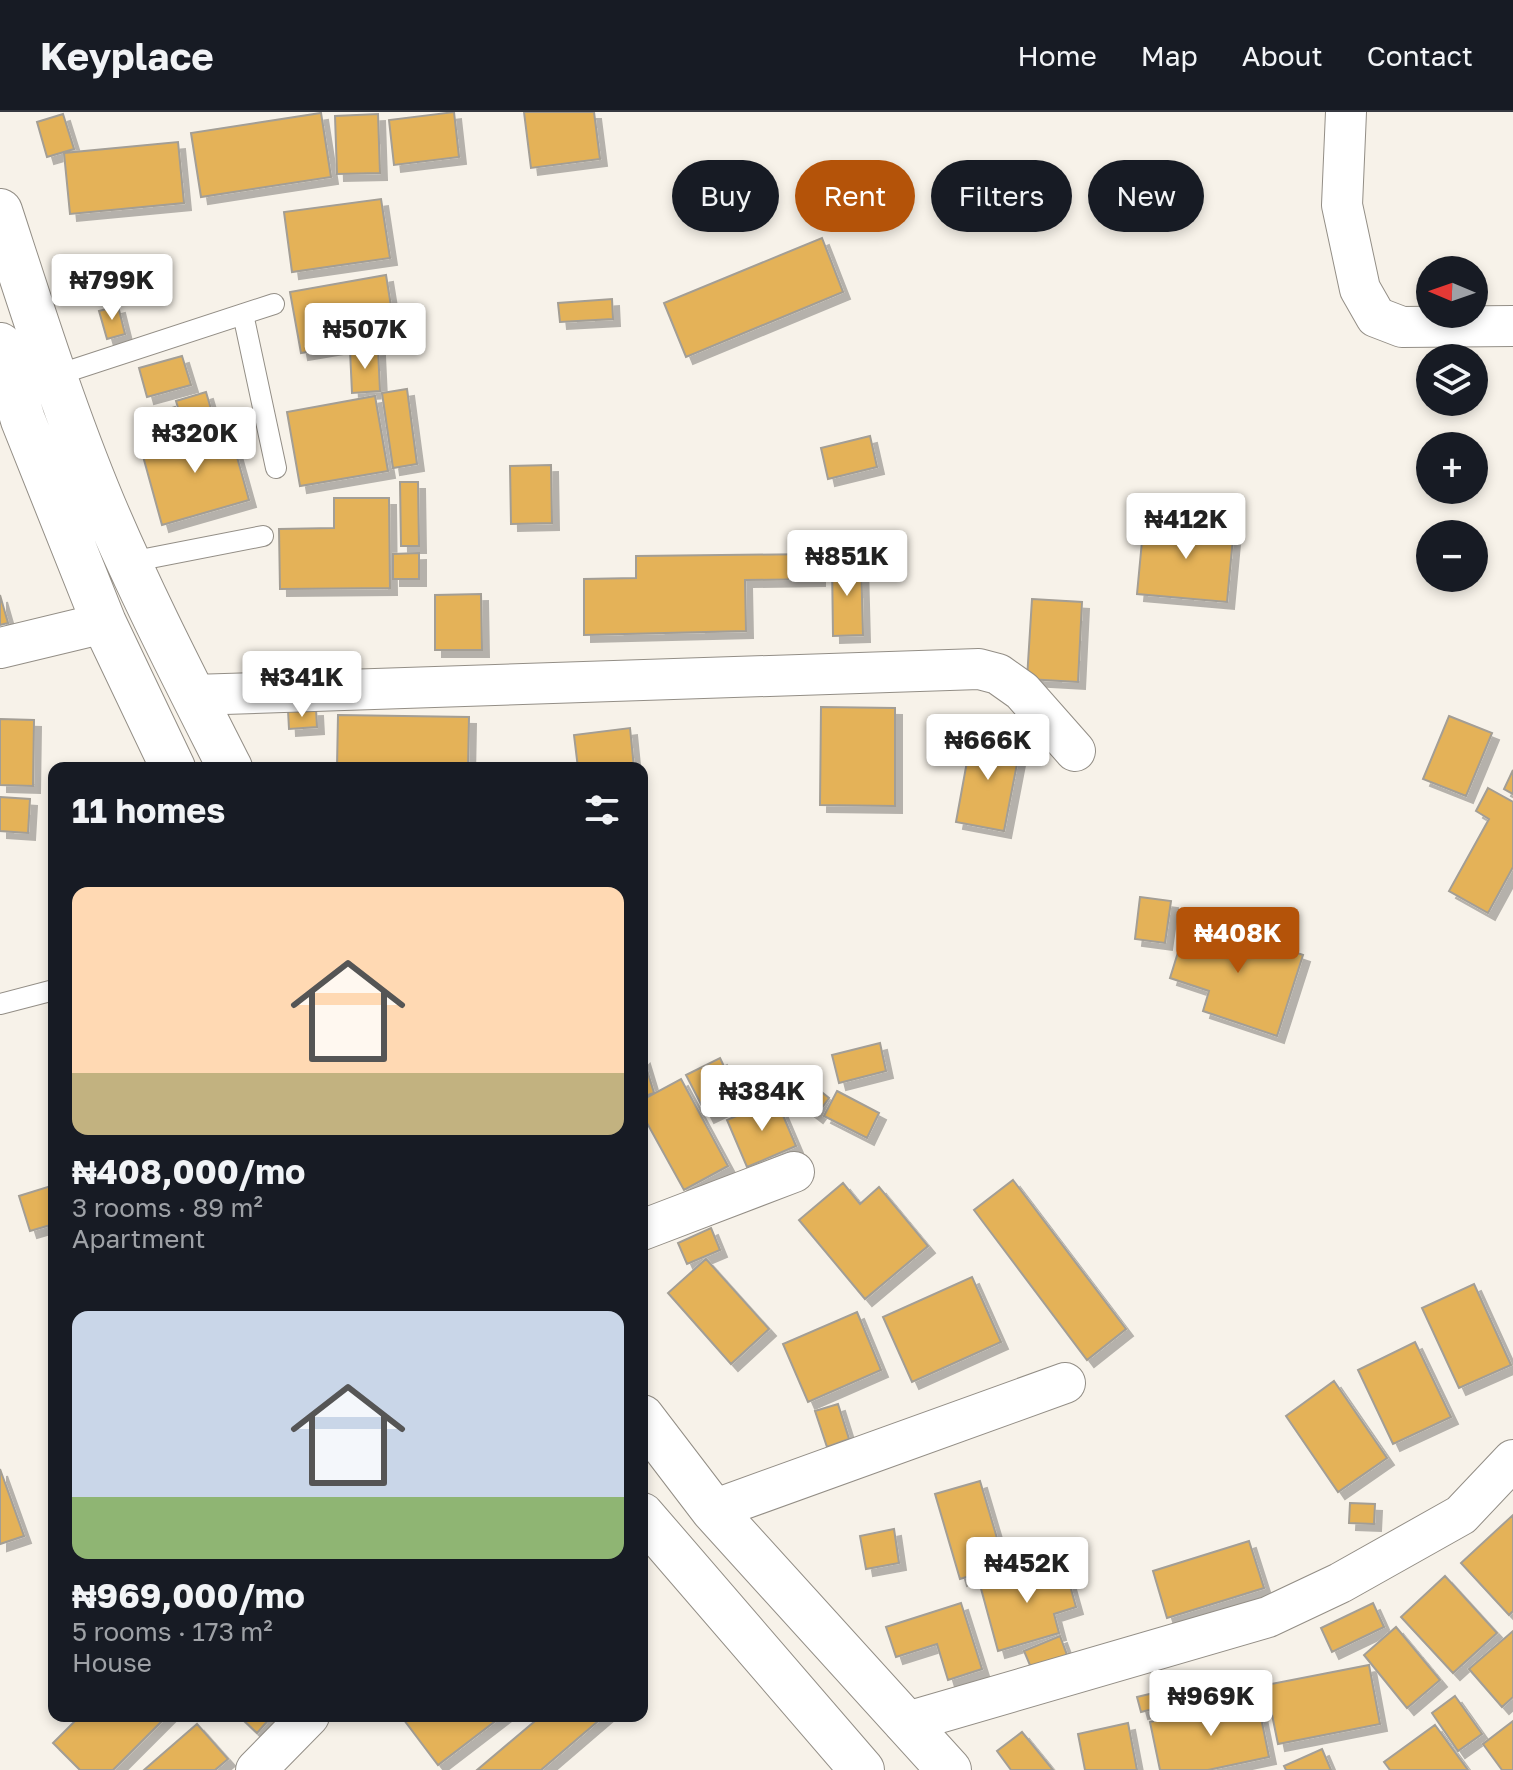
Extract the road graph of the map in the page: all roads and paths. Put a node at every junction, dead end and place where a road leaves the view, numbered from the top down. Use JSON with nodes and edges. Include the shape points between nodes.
{"nodes":[{"id":1,"x":1346,"y":112,"type":"edge"},
{"id":2,"x":0,"y":211,"type":"edge"},
{"id":3,"x":274,"y":304,"type":"dead end"},
{"id":4,"x":243,"y":314,"type":"junction"},
{"id":5,"x":1513,"y":326,"type":"edge"},
{"id":6,"x":0,"y":345,"type":"edge"},
{"id":7,"x":54,"y":376,"type":"junction"},
{"id":8,"x":276,"y":468,"type":"dead end"},
{"id":9,"x":263,"y":536,"type":"dead end"},
{"id":10,"x":130,"y":562,"type":"junction"},
{"id":11,"x":104,"y":623,"type":"junction"},
{"id":12,"x":0,"y":648,"type":"edge"},
{"id":13,"x":193,"y":695,"type":"junction"},
{"id":14,"x":1075,"y":751,"type":"dead end"},
{"id":15,"x":170,"y":762,"type":"edge"},
{"id":16,"x":227,"y":762,"type":"edge"},
{"id":17,"x":48,"y":992,"type":"edge"},
{"id":18,"x":0,"y":1004,"type":"edge"},
{"id":19,"x":794,"y":1172,"type":"dead end"},
{"id":20,"x":648,"y":1228,"type":"edge"},
{"id":21,"x":1065,"y":1383,"type":"dead end"},
{"id":22,"x":648,"y":1425,"type":"edge"},
{"id":23,"x":1513,"y":1460,"type":"edge"},
{"id":24,"x":713,"y":1510,"type":"junction"},
{"id":25,"x":648,"y":1522,"type":"edge"},
{"id":26,"x":303,"y":1722,"type":"edge"},
{"id":27,"x":904,"y":1723,"type":"junction"},
{"id":28,"x":256,"y":1770,"type":"edge"},
{"id":29,"x":862,"y":1770,"type":"edge"},
{"id":30,"x":949,"y":1770,"type":"edge"}],
"edges":[{"from":1,"to":5,"type":"street","via":[[1342,205],[1360,289],[1376,317],[1402,327]]},
{"from":2,"to":7,"type":"main road"},
{"from":3,"to":4,"type":"lane"},
{"from":4,"to":7,"type":"lane"},
{"from":4,"to":8,"type":"lane"},
{"from":6,"to":11,"type":"main road","via":[[23,420]]},
{"from":7,"to":10,"type":"main road"},
{"from":9,"to":10,"type":"lane"},
{"from":10,"to":13,"type":"main road"},
{"from":11,"to":12,"type":"street"},
{"from":11,"to":15,"type":"main road"},
{"from":13,"to":14,"type":"street","via":[[979,669],[998,674],[1022,691]]},
{"from":13,"to":16,"type":"main road"},
{"from":17,"to":18,"type":"lane"},
{"from":19,"to":20,"type":"street"},
{"from":21,"to":24,"type":"street"},
{"from":22,"to":24,"type":"main road"},
{"from":23,"to":27,"type":"street","via":[[1461,1515],[1268,1617]]},
{"from":24,"to":27,"type":"main road"},
{"from":25,"to":29,"type":"main road"},
{"from":26,"to":28,"type":"street"},
{"from":27,"to":30,"type":"main road"}]}
